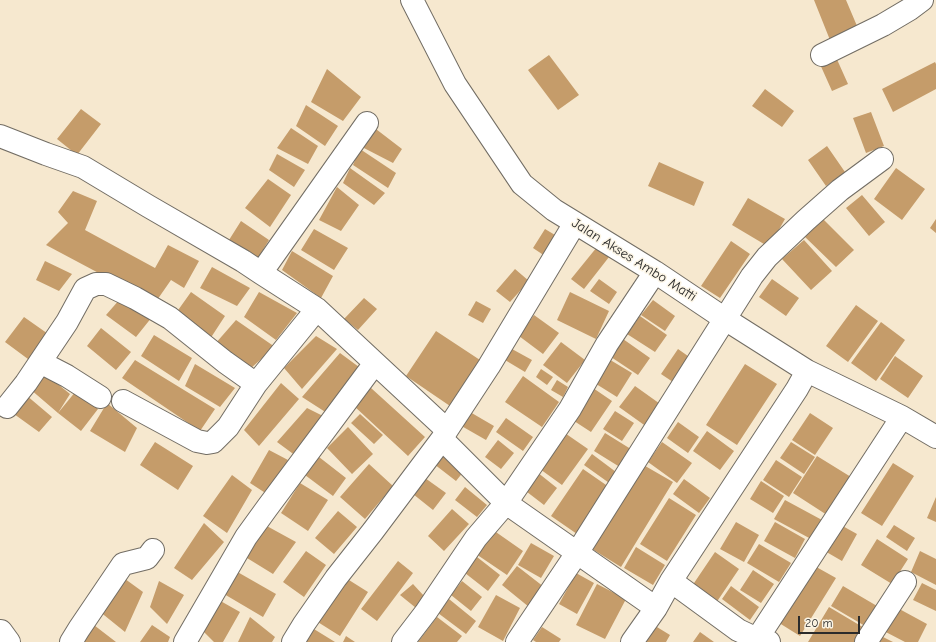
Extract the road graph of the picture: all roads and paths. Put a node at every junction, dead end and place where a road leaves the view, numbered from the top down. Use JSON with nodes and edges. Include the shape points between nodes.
{"nodes":[{"id":1,"x":412,"y":0,"type":"edge"},
{"id":2,"x":922,"y":0,"type":"edge"},
{"id":3,"x":822,"y":54,"type":"dead end"},
{"id":4,"x":367,"y":122,"type":"dead end"},
{"id":5,"x":0,"y":136,"type":"edge"},
{"id":6,"x":882,"y":159,"type":"dead end"},
{"id":7,"x":575,"y":223,"type":"junction"},
{"id":8,"x":655,"y":272,"type":"junction"},
{"id":9,"x":261,"y":273,"type":"junction"},
{"id":10,"x":317,"y":309,"type":"junction"},
{"id":11,"x":725,"y":319,"type":"junction"},
{"id":12,"x":40,"y":362,"type":"junction"},
{"id":13,"x":375,"y":363,"type":"junction"},
{"id":14,"x":807,"y":371,"type":"junction"},
{"id":15,"x":256,"y":384,"type":"junction"},
{"id":16,"x":100,"y":397,"type":"dead end"},
{"id":17,"x":123,"y":401,"type":"dead end"},
{"id":18,"x":7,"y":407,"type":"dead end"},
{"id":19,"x":902,"y":417,"type":"junction"},
{"id":20,"x":444,"y":434,"type":"junction"},
{"id":21,"x":936,"y":437,"type":"edge"},
{"id":22,"x":506,"y":503,"type":"junction"},
{"id":23,"x":153,"y":550,"type":"dead end"},
{"id":24,"x":577,"y":552,"type":"junction"},
{"id":25,"x":671,"y":581,"type":"junction"},
{"id":26,"x":905,"y":582,"type":"dead end"},
{"id":27,"x":656,"y":608,"type":"junction"},
{"id":28,"x":761,"y":641,"type":"edge"},
{"id":29,"x":71,"y":642,"type":"edge"},
{"id":30,"x":185,"y":642,"type":"edge"},
{"id":31,"x":293,"y":642,"type":"edge"},
{"id":32,"x":404,"y":642,"type":"edge"},
{"id":33,"x":518,"y":642,"type":"edge"},
{"id":34,"x":632,"y":642,"type":"edge"},
{"id":35,"x":866,"y":642,"type":"edge"}],
"edges":[{"from":1,"to":7,"type":"street","name":"Jalan Akses Ambo Matti","via":[[455,84],[522,184]]},
{"from":2,"to":3,"type":"street","via":[[883,25]]},
{"from":4,"to":9,"type":"street"},
{"from":5,"to":9,"type":"street","via":[[83,167]]},
{"from":6,"to":11,"type":"street","via":[[840,190],[767,257]]},
{"from":7,"to":8,"type":"street","name":"Jalan Akses Ambo Matti"},
{"from":7,"to":20,"type":"street","via":[[497,353]]},
{"from":8,"to":11,"type":"street","name":"Jalan Akses Ambo Matti"},
{"from":8,"to":22,"type":"street","via":[[570,409]]},
{"from":9,"to":10,"type":"street"},
{"from":10,"to":13,"type":"street"},
{"from":10,"to":15,"type":"street"},
{"from":11,"to":14,"type":"street","name":"Jalan Akses Ambo Matti"},
{"from":11,"to":24,"type":"street"},
{"from":12,"to":15,"type":"street","via":[[67,322],[84,289],[96,284],[106,284],[170,318]]},
{"from":12,"to":16,"type":"street"},
{"from":12,"to":18,"type":"street"},
{"from":13,"to":20,"type":"street"},
{"from":13,"to":30,"type":"street","via":[[246,537]]},
{"from":14,"to":19,"type":"street","name":"Jalan Akses Ambo Matti"},
{"from":14,"to":25,"type":"street"},
{"from":15,"to":17,"type":"street","via":[[228,427],[213,442],[207,444]]},
{"from":19,"to":21,"type":"street","name":"Jalan Akses Ambo Matti"},
{"from":19,"to":28,"type":"street"},
{"from":20,"to":22,"type":"street"},
{"from":20,"to":31,"type":"street","via":[[336,578]]},
{"from":22,"to":24,"type":"street"},
{"from":22,"to":32,"type":"street","via":[[476,538]]},
{"from":23,"to":29,"type":"street","via":[[147,558],[123,564]]},
{"from":24,"to":27,"type":"street"},
{"from":24,"to":33,"type":"street"},
{"from":25,"to":27,"type":"street"},
{"from":25,"to":28,"type":"street","via":[[738,630]]},
{"from":26,"to":35,"type":"street"},
{"from":27,"to":34,"type":"street"}]}
